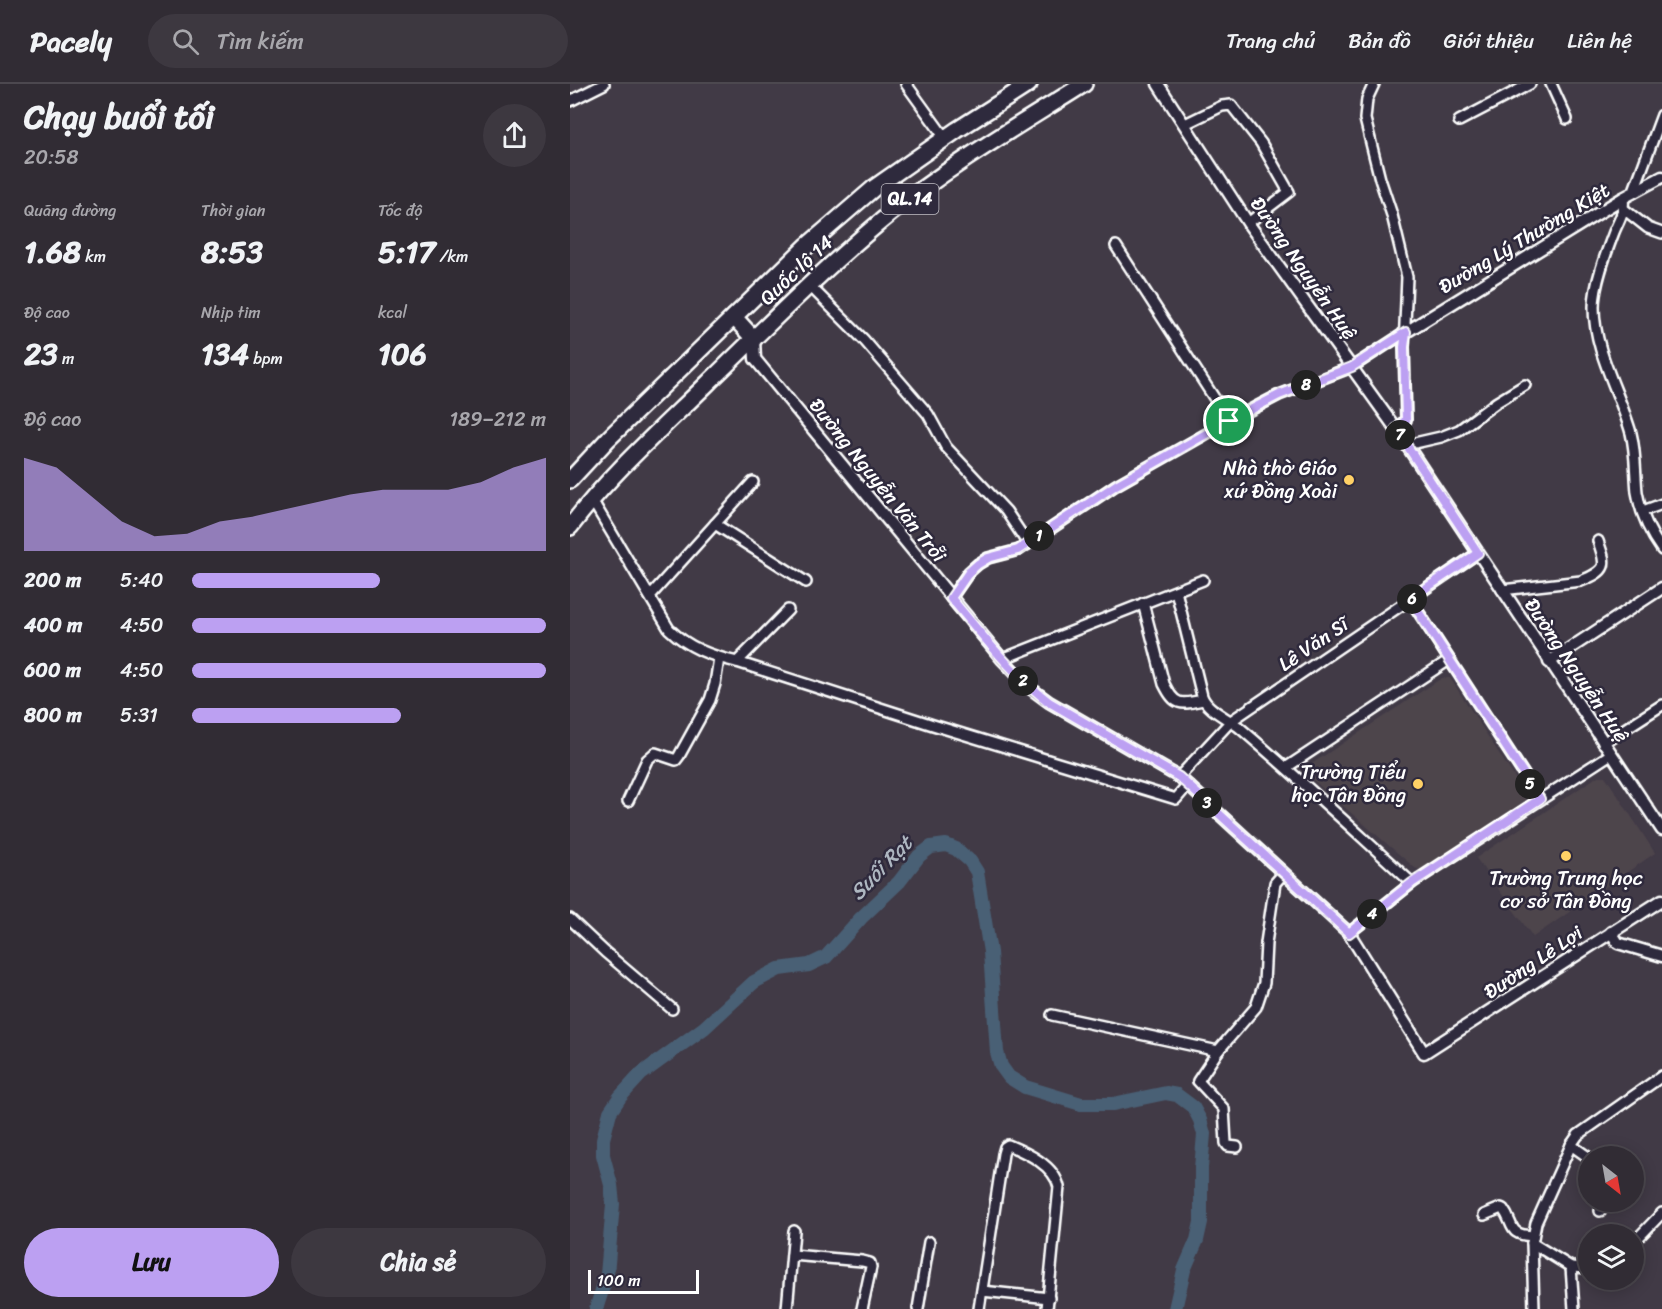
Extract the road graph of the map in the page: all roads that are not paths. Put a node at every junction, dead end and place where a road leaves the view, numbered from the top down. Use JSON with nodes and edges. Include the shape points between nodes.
{"nodes":[{"id":1,"x":604,"y":84,"type":"edge"},
{"id":2,"x":906,"y":84,"type":"edge"},
{"id":3,"x":1029,"y":84,"type":"edge"},
{"id":4,"x":1084,"y":84,"type":"edge"},
{"id":5,"x":1158,"y":84,"type":"edge"},
{"id":6,"x":1374,"y":84,"type":"edge"},
{"id":7,"x":1530,"y":84,"type":"edge"},
{"id":8,"x":1551,"y":84,"type":"edge"},
{"id":9,"x":570,"y":101,"type":"edge"},
{"id":10,"x":1662,"y":115,"type":"edge"},
{"id":11,"x":1567,"y":119,"type":"dead end"},
{"id":12,"x":1459,"y":121,"type":"dead end"},
{"id":13,"x":1185,"y":124,"type":"junction"},
{"id":14,"x":945,"y":138,"type":"junction"},
{"id":15,"x":1662,"y":177,"type":"edge"},
{"id":16,"x":1628,"y":196,"type":"junction"},
{"id":17,"x":1624,"y":210,"type":"junction"},
{"id":18,"x":1248,"y":223,"type":"junction"},
{"id":19,"x":1662,"y":233,"type":"edge"},
{"id":20,"x":1116,"y":246,"type":"dead end"},
{"id":21,"x":810,"y":286,"type":"junction"},
{"id":22,"x":734,"y":317,"type":"junction"},
{"id":23,"x":1406,"y":332,"type":"junction"},
{"id":24,"x":754,"y":339,"type":"junction"},
{"id":25,"x":1352,"y":367,"type":"junction"},
{"id":26,"x":1525,"y":385,"type":"dead end"},
{"id":27,"x":1229,"y":421,"type":"junction"},
{"id":28,"x":1396,"y":429,"type":"junction"},
{"id":29,"x":1406,"y":445,"type":"junction"},
{"id":30,"x":570,"y":480,"type":"edge"},
{"id":31,"x":753,"y":482,"type":"dead end"},
{"id":32,"x":592,"y":500,"type":"junction"},
{"id":33,"x":1662,"y":504,"type":"edge"},
{"id":34,"x":1642,"y":511,"type":"junction"},
{"id":35,"x":715,"y":524,"type":"junction"},
{"id":36,"x":570,"y":527,"type":"edge"},
{"id":37,"x":1598,"y":541,"type":"dead end"},
{"id":38,"x":1028,"y":544,"type":"junction"},
{"id":39,"x":1662,"y":550,"type":"edge"},
{"id":40,"x":1478,"y":553,"type":"junction"},
{"id":41,"x":1203,"y":580,"type":"dead end"},
{"id":42,"x":806,"y":582,"type":"dead end"},
{"id":43,"x":1662,"y":588,"type":"edge"},
{"id":44,"x":1502,"y":590,"type":"junction"},
{"id":45,"x":1176,"y":591,"type":"junction"},
{"id":46,"x":650,"y":596,"type":"junction"},
{"id":47,"x":951,"y":598,"type":"junction"},
{"id":48,"x":1410,"y":599,"type":"junction"},
{"id":49,"x":1143,"y":603,"type":"junction"},
{"id":50,"x":788,"y":610,"type":"dead end"},
{"id":51,"x":719,"y":658,"type":"junction"},
{"id":52,"x":1002,"y":659,"type":"junction"},
{"id":53,"x":1449,"y":660,"type":"junction"},
{"id":54,"x":737,"y":662,"type":"junction"},
{"id":55,"x":1549,"y":662,"type":"junction"},
{"id":56,"x":1203,"y":700,"type":"junction"},
{"id":57,"x":1662,"y":705,"type":"edge"},
{"id":58,"x":1231,"y":721,"type":"junction"},
{"id":59,"x":1603,"y":742,"type":"junction"},
{"id":60,"x":1611,"y":754,"type":"junction"},
{"id":61,"x":1287,"y":767,"type":"junction"},
{"id":62,"x":1179,"y":777,"type":"junction"},
{"id":63,"x":1188,"y":785,"type":"junction"},
{"id":64,"x":1540,"y":799,"type":"junction"},
{"id":65,"x":628,"y":801,"type":"dead end"},
{"id":66,"x":1662,"y":830,"type":"edge"},
{"id":67,"x":1283,"y":874,"type":"junction"},
{"id":68,"x":1412,"y":883,"type":"junction"},
{"id":69,"x":1662,"y":900,"type":"edge"},
{"id":70,"x":570,"y":919,"type":"edge"},
{"id":71,"x":1611,"y":932,"type":"junction"},
{"id":72,"x":1349,"y":933,"type":"junction"},
{"id":73,"x":1662,"y":956,"type":"edge"},
{"id":74,"x":672,"y":1009,"type":"dead end"},
{"id":75,"x":1052,"y":1015,"type":"dead end"},
{"id":76,"x":1218,"y":1051,"type":"junction"},
{"id":77,"x":1424,"y":1053,"type":"joint"},
{"id":78,"x":1662,"y":1076,"type":"edge"},
{"id":79,"x":1571,"y":1145,"type":"junction"},
{"id":80,"x":1237,"y":1147,"type":"dead end"},
{"id":81,"x":1578,"y":1150,"type":"edge"},
{"id":82,"x":1662,"y":1213,"type":"edge"},
{"id":83,"x":1484,"y":1215,"type":"dead end"},
{"id":84,"x":794,"y":1232,"type":"dead end"},
{"id":85,"x":1644,"y":1232,"type":"edge"},
{"id":86,"x":1532,"y":1239,"type":"junction"},
{"id":87,"x":929,"y":1242,"type":"dead end"},
{"id":88,"x":792,"y":1255,"type":"junction"},
{"id":89,"x":1570,"y":1267,"type":"junction"},
{"id":90,"x":1578,"y":1267,"type":"edge"},
{"id":91,"x":982,"y":1291,"type":"junction"},
{"id":92,"x":1049,"y":1298,"type":"junction"},
{"id":93,"x":787,"y":1309,"type":"edge"},
{"id":94,"x":862,"y":1309,"type":"edge"},
{"id":95,"x":918,"y":1309,"type":"edge"},
{"id":96,"x":980,"y":1309,"type":"edge"},
{"id":97,"x":1047,"y":1309,"type":"edge"},
{"id":98,"x":1534,"y":1309,"type":"edge"},
{"id":99,"x":1574,"y":1309,"type":"edge"}],
"edges":[{"from":1,"to":9,"type":"street"},
{"from":2,"to":14,"type":"street"},
{"from":3,"to":14,"type":"highway","name":"Quốc lộ 14","number":"QL.14"},
{"from":4,"to":21,"type":"highway","name":"Quốc lộ 14","number":"QL.14","via":[[892,212]]},
{"from":5,"to":13,"type":"street","name":"Đường Nguyễn Huệ"},
{"from":6,"to":23,"type":"street","via":[[1367,99],[1365,119],[1407,277]]},
{"from":7,"to":12,"type":"street"},
{"from":8,"to":11,"type":"street"},
{"from":10,"to":16,"type":"street"},
{"from":13,"to":18,"type":"street","name":"Đường Nguyễn Huệ"},
{"from":13,"to":18,"type":"street","via":[[1231,105],[1261,143],[1289,192]]},
{"from":14,"to":22,"type":"highway","name":"Quốc lộ 14","number":"QL.14","via":[[874,188]]},
{"from":15,"to":16,"type":"street","name":"Đường Lý Thường Kiệt"},
{"from":16,"to":17,"type":"street"},
{"from":16,"to":23,"type":"street","name":"Đường Lý Thường Kiệt"},
{"from":17,"to":19,"type":"street"},
{"from":17,"to":34,"type":"street","via":[[1596,287],[1594,306],[1599,344],[1631,433]]},
{"from":18,"to":25,"type":"street","name":"Đường Nguyễn Huệ"},
{"from":20,"to":27,"type":"street"},
{"from":21,"to":24,"type":"highway","name":"Quốc lộ 14","number":"QL.14"},
{"from":21,"to":38,"type":"street","via":[[864,340],[928,414],[946,447],[1000,503]]},
{"from":22,"to":24,"type":"highway"},
{"from":22,"to":30,"type":"highway","name":"Quốc lộ 14","number":"QL.14"},
{"from":23,"to":25,"type":"street"},
{"from":23,"to":28,"type":"street","via":[[1406,420]]},
{"from":24,"to":32,"type":"highway","name":"Quốc lộ 14","number":"QL.14"},
{"from":24,"to":47,"type":"street","name":"Đường Nguyễn Văn Trỗi","via":[[755,359]]},
{"from":25,"to":27,"type":"street","via":[[1279,395]]},
{"from":25,"to":28,"type":"street","name":"Đường Nguyễn Huệ"},
{"from":26,"to":29,"type":"street","via":[[1459,430]]},
{"from":27,"to":38,"type":"street","via":[[1116,485]]},
{"from":28,"to":29,"type":"street","name":"Đường Nguyễn Huệ"},
{"from":29,"to":40,"type":"street","name":"Đường Nguyễn Huệ"},
{"from":31,"to":35,"type":"street"},
{"from":32,"to":36,"type":"highway","name":"Quốc lộ 14","number":"QL.14"},
{"from":32,"to":46,"type":"street"},
{"from":33,"to":34,"type":"street"},
{"from":34,"to":39,"type":"street"},
{"from":35,"to":42,"type":"street"},
{"from":35,"to":46,"type":"street"},
{"from":37,"to":44,"type":"street","via":[[1605,561],[1591,577]]},
{"from":38,"to":47,"type":"street","via":[[978,564]]},
{"from":40,"to":44,"type":"street","name":"Đường Nguyễn Huệ"},
{"from":40,"to":48,"type":"street","name":"Lê Văn Sĩ"},
{"from":41,"to":45,"type":"street"},
{"from":43,"to":55,"type":"street"},
{"from":44,"to":55,"type":"street","name":"Đường Nguyễn Huệ"},
{"from":45,"to":49,"type":"street"},
{"from":45,"to":56,"type":"street"},
{"from":46,"to":51,"type":"street","via":[[669,629],[683,642]]},
{"from":47,"to":52,"type":"street","name":"Đường Nguyễn Văn Trỗi"},
{"from":48,"to":53,"type":"street"},
{"from":48,"to":58,"type":"street","name":"Lê Văn Sĩ"},
{"from":49,"to":52,"type":"street"},
{"from":49,"to":56,"type":"street","via":[[1168,692],[1183,704]]},
{"from":50,"to":54,"type":"street"},
{"from":51,"to":54,"type":"street"},
{"from":51,"to":65,"type":"street","via":[[710,700],[679,756],[676,760],[655,753],[647,760]]},
{"from":52,"to":62,"type":"street","name":"Đường Nguyễn Văn Trỗi","via":[[1049,702]]},
{"from":53,"to":61,"type":"street"},
{"from":53,"to":64,"type":"street"},
{"from":54,"to":63,"type":"street","via":[[1176,799]]},
{"from":55,"to":59,"type":"street","name":"Đường Nguyễn Huệ"},
{"from":56,"to":58,"type":"street"},
{"from":57,"to":59,"type":"street"},
{"from":58,"to":61,"type":"street"},
{"from":58,"to":62,"type":"street","name":"Lê Văn Sĩ"},
{"from":59,"to":60,"type":"street","name":"Đường Nguyễn Huệ"},
{"from":60,"to":64,"type":"street"},
{"from":60,"to":66,"type":"street","name":"Đường Nguyễn Huệ"},
{"from":61,"to":68,"type":"street"},
{"from":62,"to":63,"type":"street","name":"Đường Nguyễn Văn Trỗi"},
{"from":63,"to":67,"type":"street","name":"Đường Nguyễn Văn Trỗi"},
{"from":64,"to":68,"type":"street"},
{"from":67,"to":72,"type":"street","name":"Đường Nguyễn Văn Trỗi"},
{"from":67,"to":76,"type":"street","via":[[1275,883],[1264,983],[1256,1006]]},
{"from":68,"to":72,"type":"street"},
{"from":69,"to":71,"type":"street","name":"Đường Lê Lợi"},
{"from":70,"to":74,"type":"street"},
{"from":71,"to":73,"type":"street","via":[[1618,943]]},
{"from":71,"to":77,"type":"street","name":"Đường Lê Lợi"},
{"from":72,"to":77,"type":"street","name":"Đường Nguyễn Văn Trỗi"},
{"from":75,"to":76,"type":"street"},
{"from":76,"to":80,"type":"street","via":[[1198,1081],[1224,1109],[1226,1143]]},
{"from":78,"to":79,"type":"street","via":[[1578,1135]]},
{"from":79,"to":81,"type":"street"},
{"from":79,"to":86,"type":"street"},
{"from":82,"to":85,"type":"street"},
{"from":83,"to":86,"type":"street","via":[[1503,1209],[1514,1231]]},
{"from":84,"to":88,"type":"street"},
{"from":86,"to":89,"type":"street"},
{"from":86,"to":98,"type":"street"},
{"from":87,"to":95,"type":"street"},
{"from":88,"to":93,"type":"street"},
{"from":88,"to":94,"type":"street","via":[[870,1263]]},
{"from":89,"to":90,"type":"street"},
{"from":89,"to":99,"type":"street"},
{"from":91,"to":92,"type":"street"},
{"from":91,"to":92,"type":"street","via":[[1003,1154],[1008,1145],[1040,1162],[1055,1175],[1059,1186]]},
{"from":91,"to":96,"type":"street"},
{"from":92,"to":97,"type":"street"}]}
